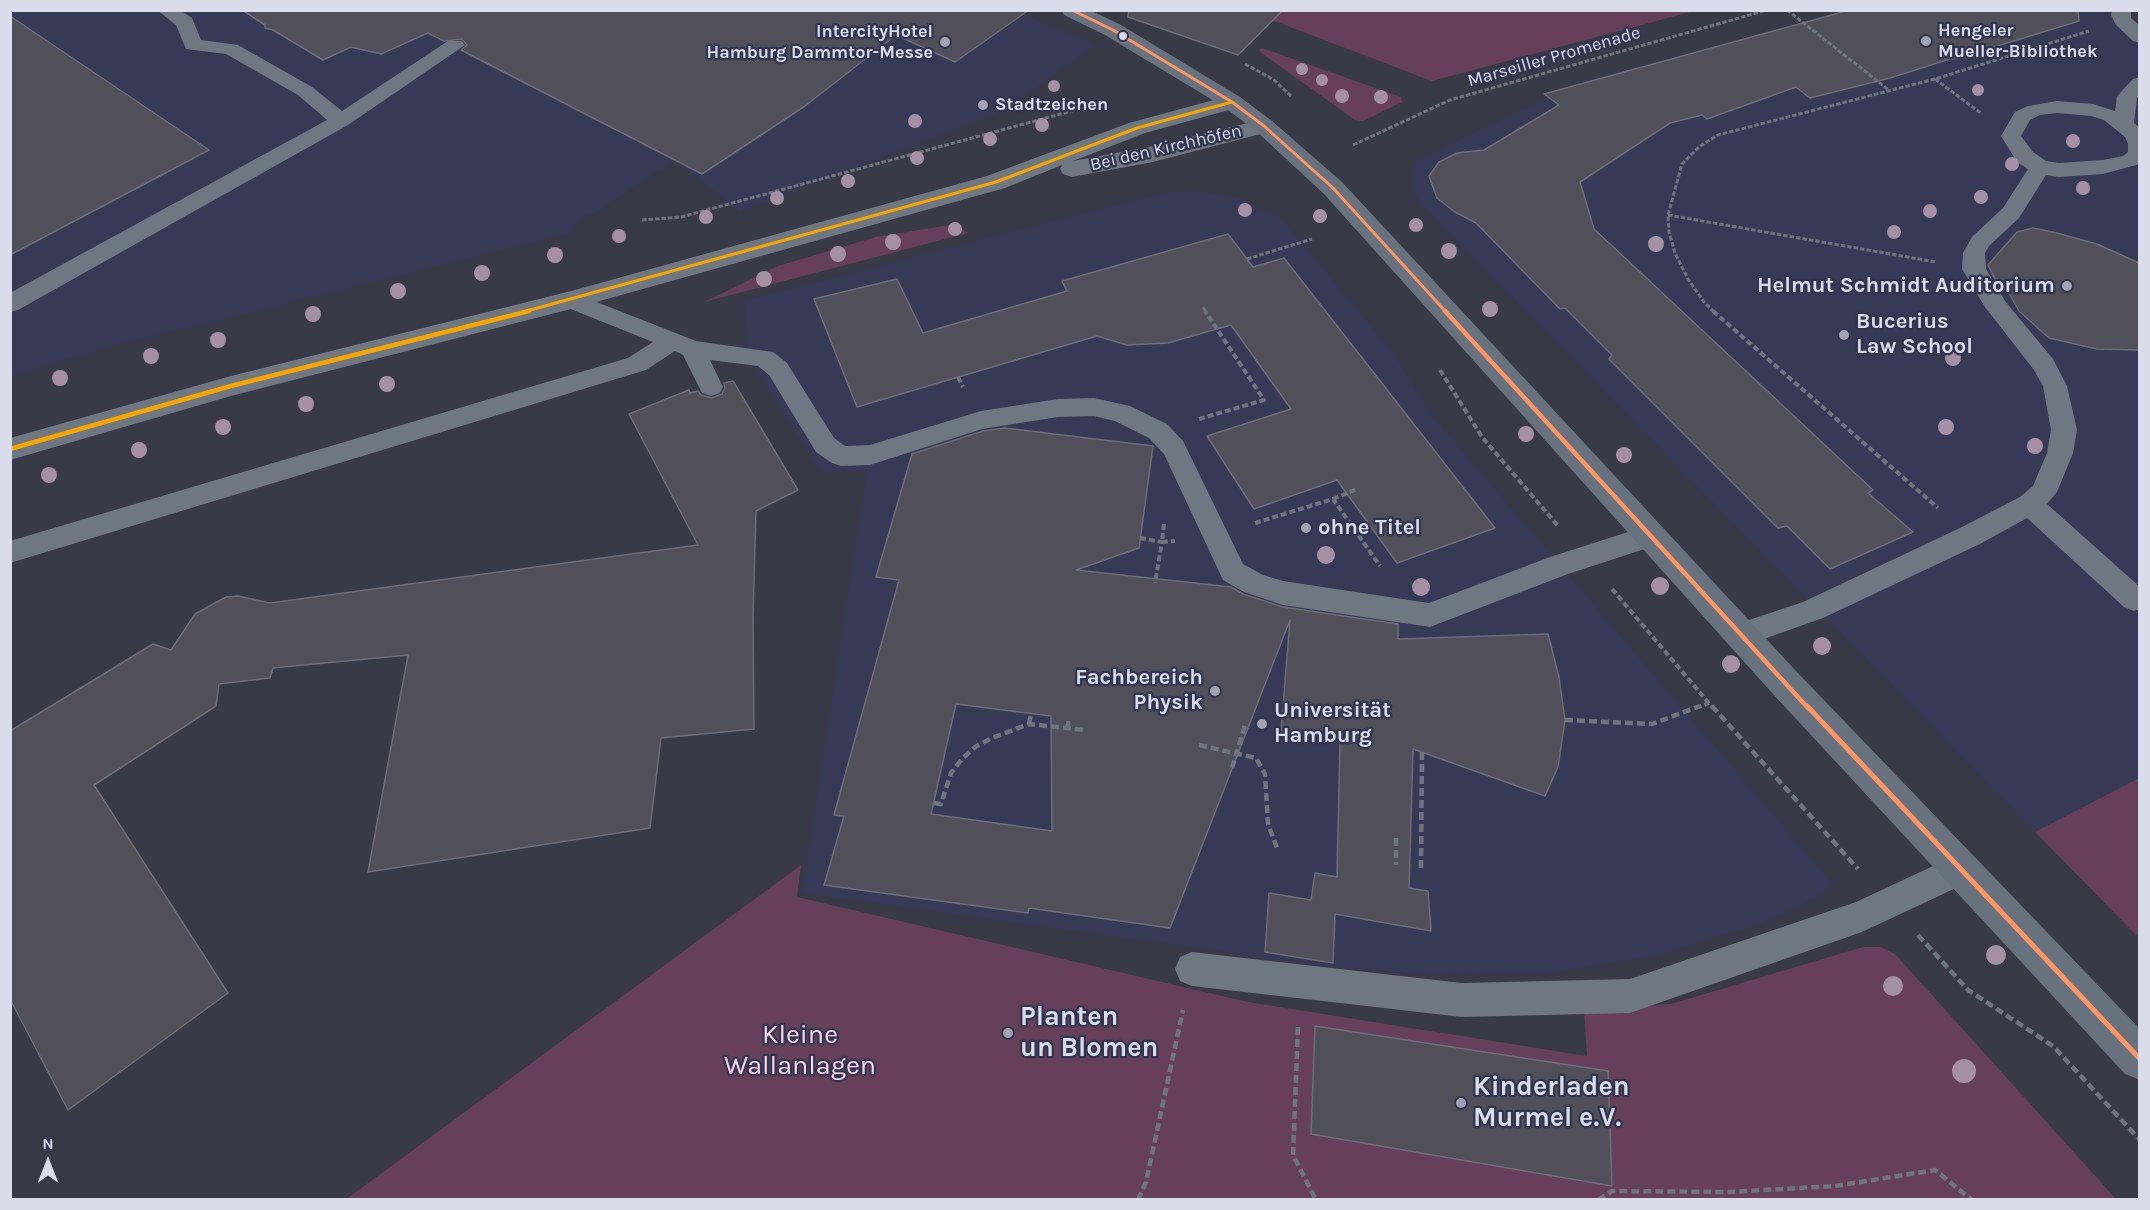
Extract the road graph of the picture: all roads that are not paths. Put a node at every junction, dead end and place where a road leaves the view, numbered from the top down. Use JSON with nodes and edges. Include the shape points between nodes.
{"nodes":[{"id":1,"x":166,"y":10,"type":"edge"},
{"id":2,"x":1072,"y":10,"type":"edge"},
{"id":3,"x":2122,"y":10,"type":"edge"},
{"id":4,"x":2139,"y":37,"type":"edge"},
{"id":5,"x":455,"y":45,"type":"dead end"},
{"id":6,"x":2139,"y":83,"type":"edge"},
{"id":7,"x":1232,"y":102,"type":"junction"},
{"id":8,"x":341,"y":121,"type":"junction"},
{"id":9,"x":2124,"y":124,"type":"junction"},
{"id":10,"x":1264,"y":126,"type":"junction"},
{"id":11,"x":2040,"y":167,"type":"junction"},
{"id":12,"x":996,"y":182,"type":"junction"},
{"id":13,"x":571,"y":300,"type":"junction"},
{"id":14,"x":10,"y":304,"type":"edge"},
{"id":15,"x":683,"y":345,"type":"junction"},
{"id":16,"x":711,"y":387,"type":"dead end"},
{"id":17,"x":10,"y":449,"type":"edge"},
{"id":18,"x":2029,"y":504,"type":"junction"},
{"id":19,"x":1650,"y":536,"type":"junction"},
{"id":20,"x":10,"y":552,"type":"edge"},
{"id":21,"x":2134,"y":598,"type":"dead end"},
{"id":22,"x":1742,"y":635,"type":"junction"},
{"id":23,"x":1961,"y":869,"type":"junction"},
{"id":24,"x":1192,"y":969,"type":"road end"},
{"id":25,"x":2139,"y":1059,"type":"edge"}],
"edges":[{"from":1,"to":8,"type":"lane","via":[[185,22],[193,45],[231,48],[305,91]]},
{"from":2,"to":7,"type":"street","via":[[1113,30]]},
{"from":3,"to":4,"type":"lane","via":[[2123,21]]},
{"from":5,"to":8,"type":"lane"},
{"from":6,"to":9,"type":"lane","via":[[2127,97]]},
{"from":7,"to":10,"type":"street"},
{"from":7,"to":12,"type":"street","name":"Bei den Kirchhöfen","via":[[1137,128]]},
{"from":8,"to":14,"type":"lane"},
{"from":9,"to":11,"type":"lane","via":[[2139,144],[2139,154],[2130,161],[2079,169]]},
{"from":9,"to":11,"type":"lane","via":[[2093,110],[2057,107],[2022,116],[2011,136],[2025,157]]},
{"from":10,"to":12,"type":"street","name":"Bei den Kirchhöfen","via":[[1153,154]]},
{"from":10,"to":19,"type":"street","via":[[1333,188]]},
{"from":11,"to":18,"type":"lane","via":[[2011,213],[1980,242],[1974,254],[1974,269],[1997,307],[2044,364],[2055,386],[2064,430],[2060,453],[2044,492]]},
{"from":12,"to":13,"type":"street","name":"Bei den Kirchhöfen"},
{"from":13,"to":15,"type":"lane"},
{"from":13,"to":17,"type":"street","name":"Bei den Kirchhöfen","via":[[231,386]]},
{"from":15,"to":16,"type":"lane"},
{"from":15,"to":19,"type":"lane","via":[[764,358],[778,369],[825,445],[841,456],[870,455],[981,420],[1058,408],[1094,407],[1121,413],[1158,431],[1174,448],[1233,572],[1283,593],[1430,615]]},
{"from":15,"to":20,"type":"lane","via":[[637,364]]},
{"from":18,"to":21,"type":"lane"},
{"from":18,"to":22,"type":"lane","via":[[1813,610]]},
{"from":19,"to":22,"type":"street"},
{"from":22,"to":23,"type":"street"},
{"from":23,"to":24,"type":"lane","via":[[1862,916],[1630,996],[1462,1000]]},
{"from":23,"to":25,"type":"street"}]}
